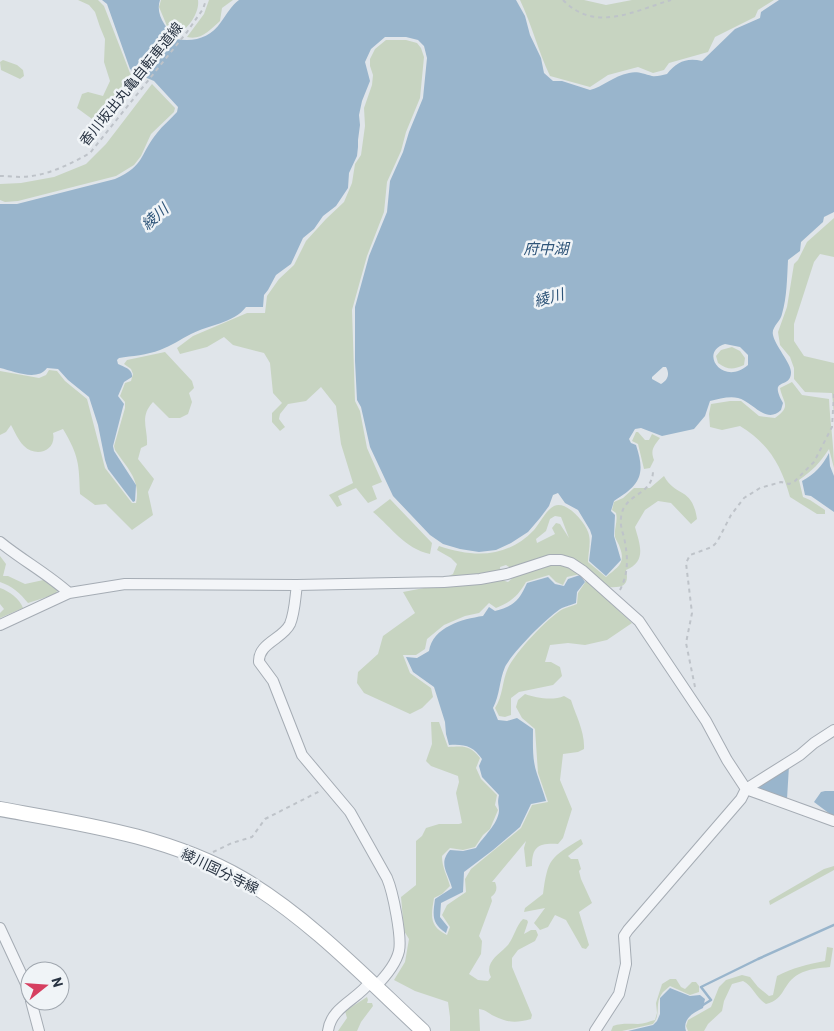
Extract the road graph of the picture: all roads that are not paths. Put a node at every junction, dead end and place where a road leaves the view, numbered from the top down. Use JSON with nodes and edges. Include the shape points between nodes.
{"nodes":[{"id":1,"x":0,"y":542,"type":"edge"},
{"id":2,"x":297,"y":585,"type":"junction"},
{"id":3,"x":69,"y":593,"type":"junction"},
{"id":4,"x":0,"y":625,"type":"edge"},
{"id":5,"x":834,"y":730,"type":"edge"},
{"id":6,"x":746,"y":789,"type":"junction"},
{"id":7,"x":0,"y":809,"type":"edge"},
{"id":8,"x":834,"y":821,"type":"edge"},
{"id":9,"x":0,"y":928,"type":"edge"},
{"id":10,"x":20,"y":971,"type":"edge"},
{"id":11,"x":373,"y":985,"type":"junction"},
{"id":12,"x":34,"y":1011,"type":"edge"},
{"id":13,"x":39,"y":1031,"type":"edge"},
{"id":14,"x":328,"y":1031,"type":"edge"},
{"id":15,"x":422,"y":1031,"type":"edge"},
{"id":16,"x":595,"y":1031,"type":"edge"}],
"edges":[{"from":1,"to":3,"type":"street"},
{"from":2,"to":3,"type":"street","via":[[125,584]]},
{"from":2,"to":6,"type":"street","via":[[471,580],[507,574],[550,560],[572,563],[639,620],[706,721]]},
{"from":2,"to":11,"type":"street","via":[[290,626],[262,650],[259,662],[273,681],[302,755],[350,812],[391,888],[400,944],[397,955]]},
{"from":3,"to":4,"type":"street"},
{"from":5,"to":6,"type":"street"},
{"from":6,"to":8,"type":"street"},
{"from":6,"to":16,"type":"street","via":[[741,799],[624,936],[626,964],[619,994]]},
{"from":7,"to":11,"type":"main road","name":"綾川国分寺線","via":[[124,834],[204,860],[242,879],[293,913]]},
{"from":9,"to":10,"type":"street"},
{"from":11,"to":14,"type":"street","via":[[337,1011]]},
{"from":11,"to":15,"type":"main road","name":"綾川国分寺線"},
{"from":12,"to":13,"type":"street"}]}
